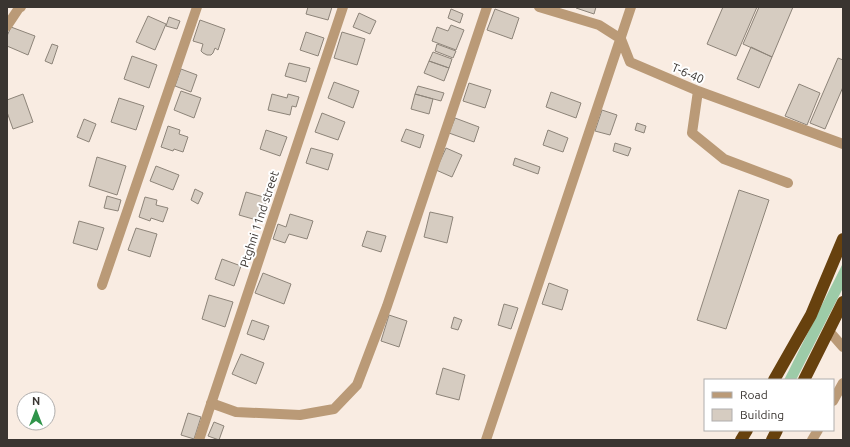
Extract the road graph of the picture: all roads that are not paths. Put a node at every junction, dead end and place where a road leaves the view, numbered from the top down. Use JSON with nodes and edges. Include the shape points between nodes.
{"nodes":[{"id":1,"x":21,"y":7,"type":"edge"},
{"id":2,"x":197,"y":7,"type":"edge"},
{"id":3,"x":343,"y":7,"type":"edge"},
{"id":4,"x":488,"y":7,"type":"edge"},
{"id":5,"x":539,"y":7,"type":"edge"},
{"id":6,"x":631,"y":7,"type":"edge"},
{"id":7,"x":7,"y":26,"type":"edge"},
{"id":8,"x":621,"y":39,"type":"junction"},
{"id":9,"x":698,"y":91,"type":"junction"},
{"id":10,"x":843,"y":144,"type":"edge"},
{"id":11,"x":788,"y":183,"type":"dead end"},
{"id":12,"x":843,"y":239,"type":"edge"},
{"id":13,"x":102,"y":285,"type":"dead end"},
{"id":14,"x":843,"y":302,"type":"edge"},
{"id":15,"x":829,"y":331,"type":"junction"},
{"id":16,"x":843,"y":347,"type":"edge"},
{"id":17,"x":775,"y":379,"type":"edge"},
{"id":18,"x":805,"y":379,"type":"edge"},
{"id":19,"x":843,"y":383,"type":"edge"},
{"id":20,"x":834,"y":399,"type":"edge"},
{"id":21,"x":211,"y":404,"type":"junction"},
{"id":22,"x":746,"y":431,"type":"edge"},
{"id":23,"x":776,"y":431,"type":"edge"},
{"id":24,"x":817,"y":431,"type":"edge"},
{"id":25,"x":199,"y":440,"type":"edge"},
{"id":26,"x":486,"y":440,"type":"edge"},
{"id":27,"x":741,"y":440,"type":"edge"},
{"id":28,"x":772,"y":440,"type":"edge"},
{"id":29,"x":812,"y":440,"type":"edge"}],
"edges":[{"from":1,"to":7,"type":"street"},
{"from":2,"to":13,"type":"street"},
{"from":3,"to":21,"type":"street","name":"Ptghni 11nd street"},
{"from":4,"to":21,"type":"street","via":[[387,306],[357,385],[334,409],[300,415],[236,412]]},
{"from":5,"to":8,"type":"street","via":[[599,25]]},
{"from":6,"to":8,"type":"street"},
{"from":8,"to":9,"type":"street","name":"T-6-40","via":[[630,62]]},
{"from":8,"to":26,"type":"street"},
{"from":9,"to":10,"type":"street","name":"T-6-40"},
{"from":9,"to":11,"type":"street","via":[[692,132],[724,159]]},
{"from":12,"to":17,"type":"highway","via":[[810,314]]},
{"from":14,"to":15,"type":"highway"},
{"from":15,"to":16,"type":"street"},
{"from":15,"to":18,"type":"highway"},
{"from":19,"to":20,"type":"street"},
{"from":21,"to":25,"type":"street","name":"Ptghni 11nd street"},
{"from":22,"to":27,"type":"highway"},
{"from":23,"to":28,"type":"highway"},
{"from":24,"to":29,"type":"street"}]}
